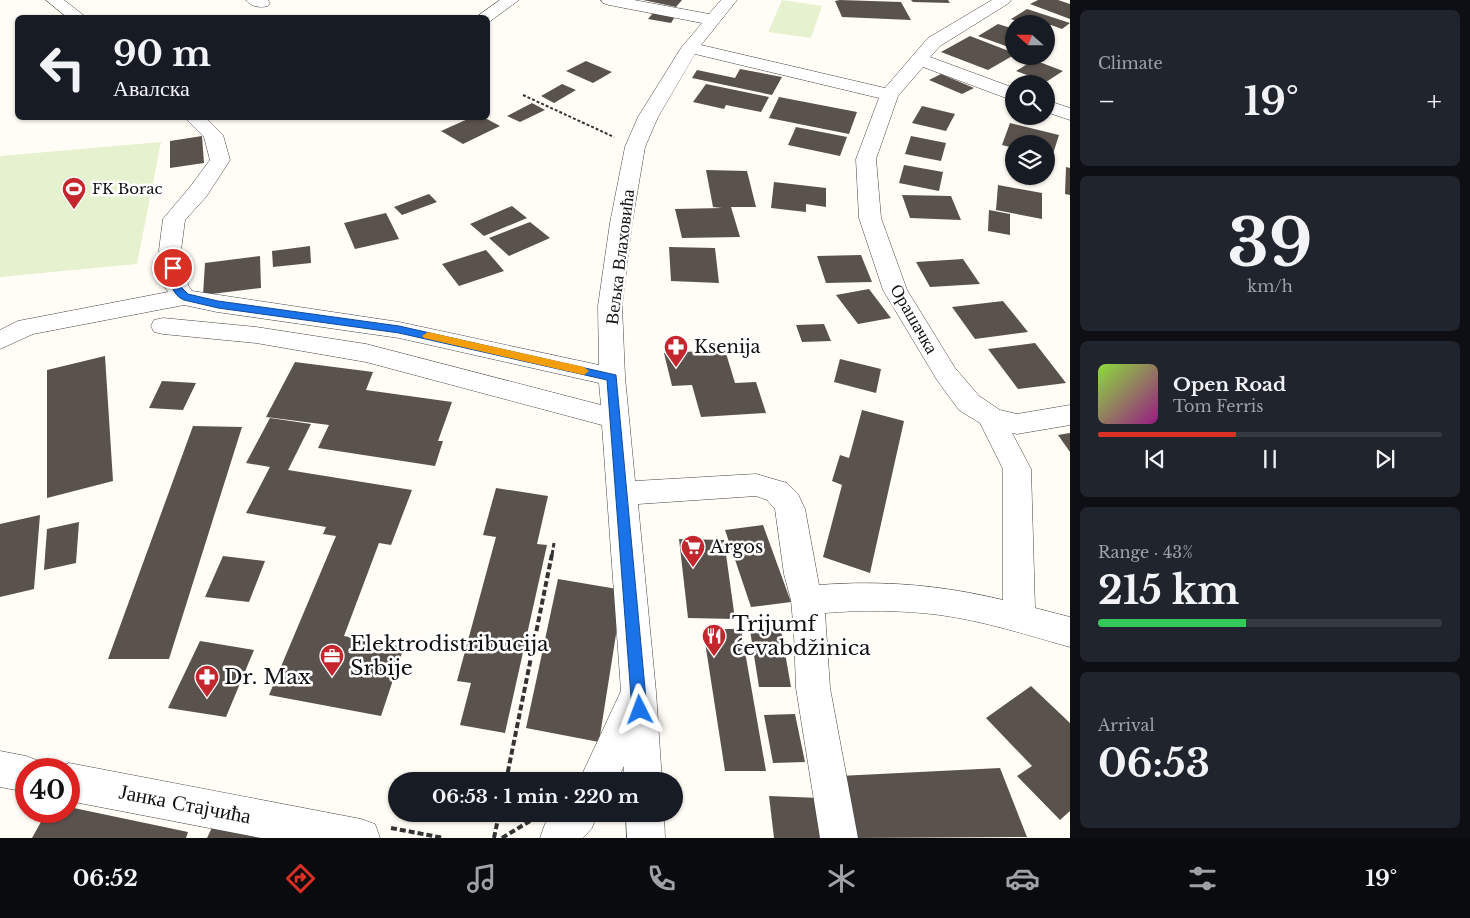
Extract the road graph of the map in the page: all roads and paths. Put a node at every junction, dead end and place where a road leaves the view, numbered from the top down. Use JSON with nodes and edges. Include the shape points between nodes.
{"nodes":[{"id":1,"x":54,"y":0,"type":"edge"},
{"id":2,"x":511,"y":0,"type":"edge"},
{"id":3,"x":609,"y":0,"type":"edge"},
{"id":4,"x":1003,"y":0,"type":"edge"},
{"id":5,"x":721,"y":10,"type":"edge"},
{"id":6,"x":75,"y":15,"type":"edge"},
{"id":7,"x":488,"y":15,"type":"edge"},
{"id":8,"x":690,"y":48,"type":"junction"},
{"id":9,"x":919,"y":59,"type":"junction"},
{"id":10,"x":1005,"y":92,"type":"edge"},
{"id":11,"x":523,"y":95,"type":"dead end"},
{"id":12,"x":889,"y":95,"type":"junction"},
{"id":13,"x":1055,"y":109,"type":"edge"},
{"id":14,"x":1070,"y":114,"type":"edge"},
{"id":15,"x":197,"y":120,"type":"edge"},
{"id":16,"x":634,"y":146,"type":"junction"},
{"id":17,"x":184,"y":297,"type":"junction"},
{"id":18,"x":163,"y":326,"type":"dead end"},
{"id":19,"x":0,"y":340,"type":"edge"},
{"id":20,"x":612,"y":378,"type":"junction"},
{"id":21,"x":1070,"y":415,"type":"edge"},
{"id":22,"x":992,"y":418,"type":"junction"},
{"id":23,"x":616,"y":419,"type":"junction"},
{"id":24,"x":622,"y":493,"type":"junction"},
{"id":25,"x":554,"y":543,"type":"dead end"},
{"id":26,"x":807,"y":600,"type":"junction"},
{"id":27,"x":1019,"y":618,"type":"junction"},
{"id":28,"x":1070,"y":632,"type":"edge"},
{"id":29,"x":639,"y":692,"type":"junction"},
{"id":30,"x":0,"y":769,"type":"edge"},
{"id":31,"x":15,"y":772,"type":"edge"},
{"id":32,"x":508,"y":772,"type":"edge"},
{"id":33,"x":602,"y":772,"type":"edge"},
{"id":34,"x":643,"y":772,"type":"edge"},
{"id":35,"x":80,"y":784,"type":"edge"},
{"id":36,"x":497,"y":822,"type":"edge"},
{"id":37,"x":560,"y":822,"type":"edge"},
{"id":38,"x":645,"y":822,"type":"edge"},
{"id":39,"x":546,"y":828,"type":"edge"},
{"id":40,"x":361,"y":838,"type":"edge"},
{"id":41,"x":494,"y":838,"type":"edge"},
{"id":42,"x":502,"y":838,"type":"edge"},
{"id":43,"x":646,"y":838,"type":"edge"},
{"id":44,"x":839,"y":838,"type":"edge"}],
"edges":[{"from":1,"to":6,"type":"street"},
{"from":2,"to":7,"type":"street"},
{"from":3,"to":5,"type":"street"},
{"from":4,"to":9,"type":"street","via":[[934,42]]},
{"from":5,"to":8,"type":"street","name":"Вељка Влаховића"},
{"from":8,"to":12,"type":"street"},
{"from":8,"to":16,"type":"street","name":"Вељка Влаховића"},
{"from":9,"to":10,"type":"street"},
{"from":9,"to":12,"type":"street"},
{"from":11,"to":16,"type":"path"},
{"from":12,"to":22,"type":"street","name":"Орашачка","via":[[866,159],[870,218],[895,290],[946,374],[969,403]]},
{"from":13,"to":14,"type":"street"},
{"from":15,"to":17,"type":"street","via":[[213,134],[220,160],[174,219],[170,250],[176,286]]},
{"from":16,"to":20,"type":"street","name":"Вељка Влаховића","via":[[610,306]]},
{"from":17,"to":19,"type":"street","via":[[26,327]]},
{"from":17,"to":20,"type":"street","via":[[399,330]]},
{"from":18,"to":23,"type":"street","via":[[256,335],[366,353]]},
{"from":20,"to":23,"type":"street","name":"Вељка Влаховића"},
{"from":21,"to":22,"type":"street","name":"Орашачка","via":[[1017,424]]},
{"from":22,"to":27,"type":"street","via":[[1017,469]]},
{"from":23,"to":24,"type":"street","name":"Вељка Влаховића"},
{"from":24,"to":26,"type":"street","via":[[756,485],[777,491],[790,509]]},
{"from":24,"to":29,"type":"street","name":"Вељка Влаховића"},
{"from":25,"to":32,"type":"path"},
{"from":26,"to":27,"type":"street","via":[[904,597],[941,601]]},
{"from":26,"to":44,"type":"street","via":[[813,688]]},
{"from":27,"to":28,"type":"street"},
{"from":29,"to":33,"type":"street"},
{"from":29,"to":34,"type":"street","name":"Вељка Влаховића"},
{"from":30,"to":31,"type":"street"},
{"from":35,"to":40,"type":"street","name":"Јанка Стајчића"},
{"from":36,"to":41,"type":"path"},
{"from":37,"to":39,"type":"street"},
{"from":38,"to":43,"type":"street"},
{"from":39,"to":42,"type":"path"}]}
